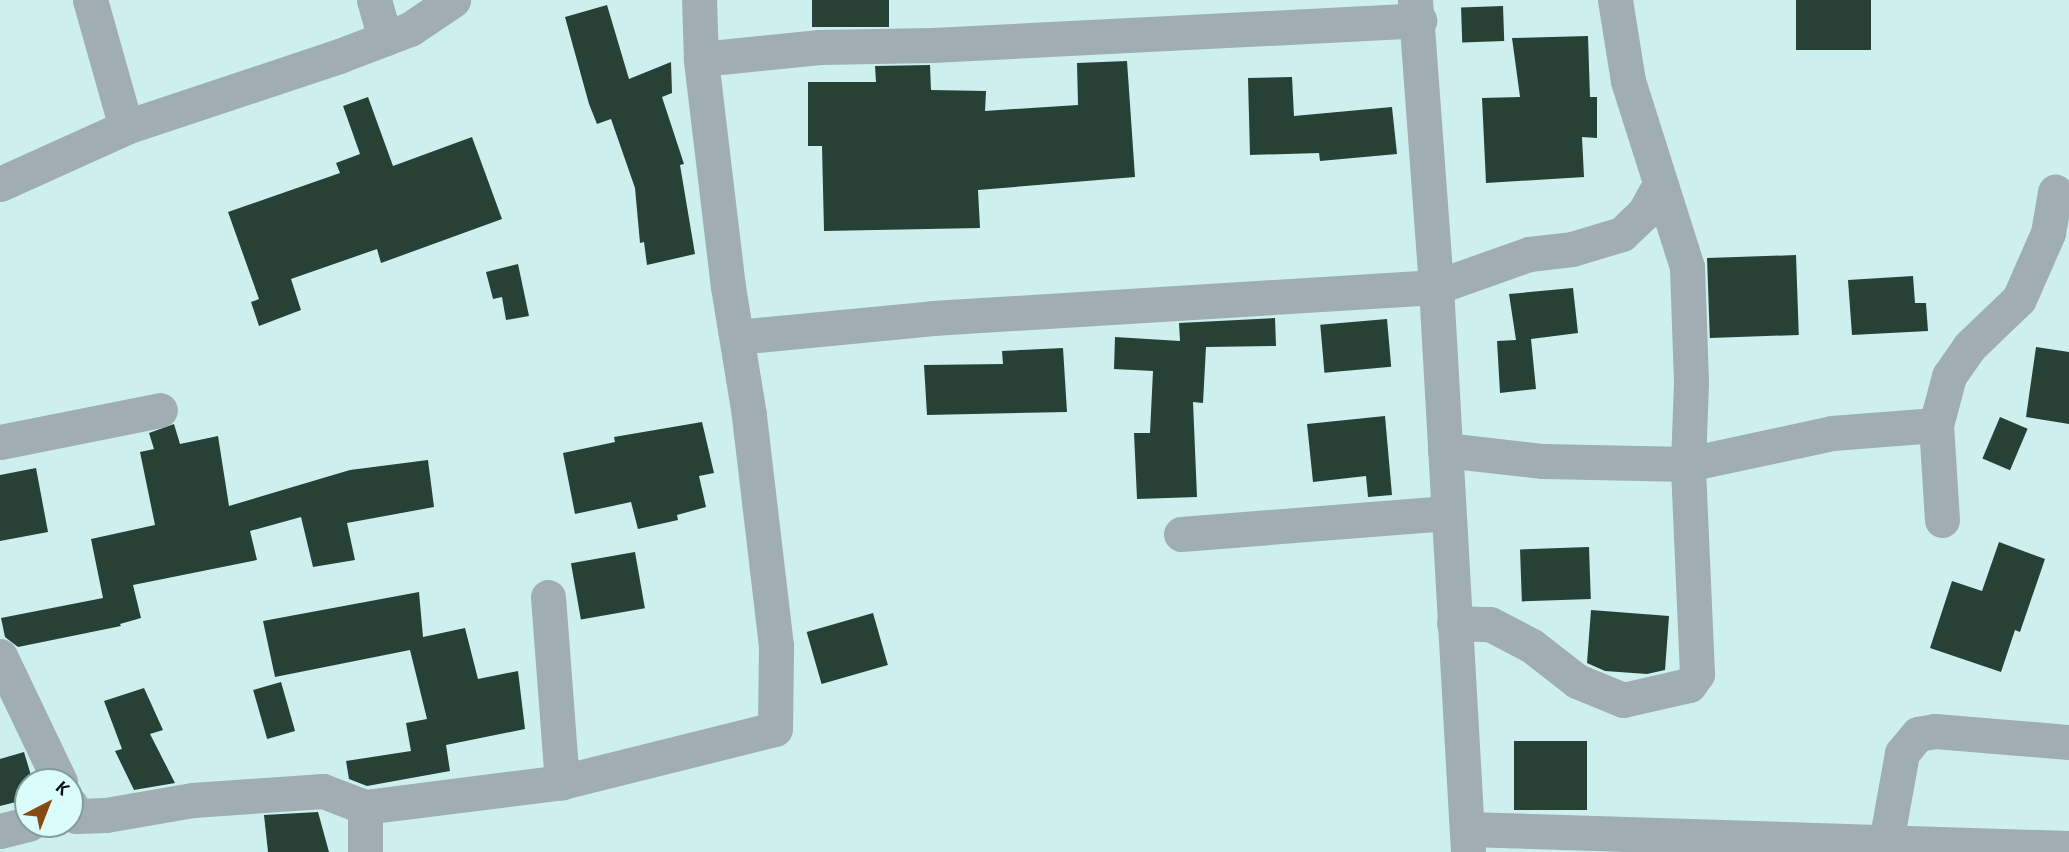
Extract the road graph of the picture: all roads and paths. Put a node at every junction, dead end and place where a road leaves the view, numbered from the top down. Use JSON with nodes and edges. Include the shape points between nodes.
{"nodes":[{"id":1,"x":90,"y":0,"type":"edge"},
{"id":2,"x":374,"y":0,"type":"edge"},
{"id":3,"x":453,"y":0,"type":"edge"},
{"id":4,"x":699,"y":0,"type":"edge"},
{"id":5,"x":1615,"y":0,"type":"edge"},
{"id":6,"x":1417,"y":10,"type":"edge"},
{"id":7,"x":385,"y":38,"type":"junction"},
{"id":8,"x":701,"y":59,"type":"junction"},
{"id":9,"x":126,"y":127,"type":"junction"},
{"id":10,"x":0,"y":184,"type":"edge"},
{"id":11,"x":1659,"y":186,"type":"junction"},
{"id":12,"x":2055,"y":192,"type":"dead end"},
{"id":13,"x":1436,"y":287,"type":"junction"},
{"id":14,"x":737,"y":337,"type":"junction"},
{"id":15,"x":160,"y":410,"type":"dead end"},
{"id":16,"x":1936,"y":425,"type":"junction"},
{"id":17,"x":0,"y":442,"type":"edge"},
{"id":18,"x":1445,"y":450,"type":"junction"},
{"id":19,"x":1688,"y":464,"type":"junction"},
{"id":20,"x":1447,"y":513,"type":"junction"},
{"id":21,"x":1942,"y":520,"type":"dead end"},
{"id":22,"x":1181,"y":534,"type":"dead end"},
{"id":23,"x":548,"y":597,"type":"dead end"},
{"id":24,"x":1454,"y":623,"type":"junction"},
{"id":25,"x":0,"y":656,"type":"edge"},
{"id":26,"x":2069,"y":742,"type":"edge"},
{"id":27,"x":53,"y":768,"type":"edge"},
{"id":28,"x":562,"y":782,"type":"junction"},
{"id":29,"x":365,"y":807,"type":"junction"},
{"id":30,"x":84,"y":814,"type":"edge"},
{"id":31,"x":1468,"y":840,"type":"edge"},
{"id":32,"x":1886,"y":842,"type":"junction"},
{"id":33,"x":2069,"y":848,"type":"edge"},
{"id":34,"x":365,"y":852,"type":"edge"}],
"edges":[{"from":1,"to":9,"type":"street"},
{"from":2,"to":7,"type":"street"},
{"from":3,"to":7,"type":"street","via":[[410,29]]},
{"from":4,"to":8,"type":"street"},
{"from":5,"to":11,"type":"street","via":[[1628,80]]},
{"from":6,"to":8,"type":"street","via":[[932,45],[819,47]]},
{"from":6,"to":13,"type":"street"},
{"from":7,"to":9,"type":"street"},
{"from":8,"to":14,"type":"street"},
{"from":9,"to":10,"type":"street"},
{"from":11,"to":13,"type":"street","via":[[1644,213],[1622,234],[1572,249],[1529,254]]},
{"from":11,"to":19,"type":"street","via":[[1687,267]]},
{"from":12,"to":16,"type":"street","via":[[2048,233],[2019,299],[1969,347],[1949,376]]},
{"from":13,"to":14,"type":"street","via":[[933,318]]},
{"from":13,"to":18,"type":"street"},
{"from":14,"to":28,"type":"street","via":[[776,646],[775,729]]},
{"from":15,"to":17,"type":"street"},
{"from":16,"to":19,"type":"street","via":[[1832,433]]},
{"from":16,"to":21,"type":"street"},
{"from":18,"to":19,"type":"street","via":[[1543,461]]},
{"from":18,"to":20,"type":"street"},
{"from":19,"to":24,"type":"street","via":[[1697,637],[1696,674],[1689,685],[1623,700],[1577,681],[1532,646],[1490,624]]},
{"from":20,"to":22,"type":"street"},
{"from":20,"to":24,"type":"street"},
{"from":23,"to":28,"type":"street"},
{"from":24,"to":31,"type":"street"},
{"from":25,"to":27,"type":"street"},
{"from":26,"to":32,"type":"street","via":[[1935,731],[1918,734],[1902,754]]},
{"from":28,"to":29,"type":"street"},
{"from":29,"to":30,"type":"street","via":[[323,791]]},
{"from":29,"to":34,"type":"street"},
{"from":31,"to":32,"type":"street"},
{"from":32,"to":33,"type":"street"}]}
